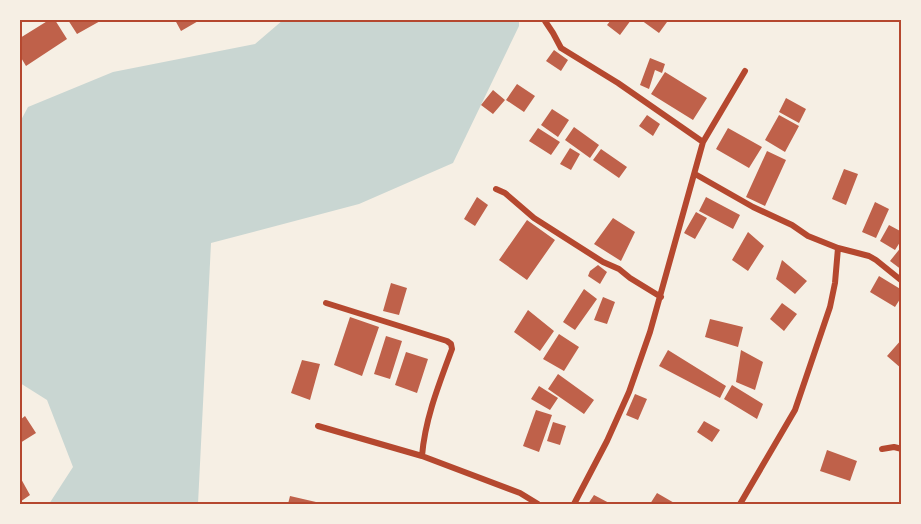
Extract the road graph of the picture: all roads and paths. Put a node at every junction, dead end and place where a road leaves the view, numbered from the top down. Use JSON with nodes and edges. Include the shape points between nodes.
{"nodes":[{"id":1,"x":545,"y":20,"type":"edge"},
{"id":2,"x":745,"y":71,"type":"dead end"},
{"id":3,"x":703,"y":142,"type":"junction"},
{"id":4,"x":695,"y":174,"type":"junction"},
{"id":5,"x":496,"y":189,"type":"dead end"},
{"id":6,"x":838,"y":248,"type":"junction"},
{"id":7,"x":902,"y":281,"type":"edge"},
{"id":8,"x":660,"y":297,"type":"junction"},
{"id":9,"x":326,"y":303,"type":"dead end"},
{"id":10,"x":318,"y":426,"type":"dead end"},
{"id":11,"x":882,"y":449,"type":"dead end"},
{"id":12,"x":902,"y":449,"type":"edge"},
{"id":13,"x":422,"y":456,"type":"junction"},
{"id":14,"x":538,"y":504,"type":"edge"},
{"id":15,"x":574,"y":504,"type":"edge"},
{"id":16,"x":740,"y":504,"type":"edge"}],
"edges":[{"from":1,"to":3,"type":"street","via":[[561,48]]},
{"from":2,"to":3,"type":"street"},
{"from":3,"to":4,"type":"street"},
{"from":4,"to":6,"type":"street","via":[[808,236]]},
{"from":4,"to":8,"type":"street"},
{"from":5,"to":8,"type":"street","via":[[534,218]]},
{"from":6,"to":7,"type":"street","via":[[870,256]]},
{"from":6,"to":16,"type":"street","via":[[830,307],[795,410]]},
{"from":8,"to":15,"type":"street","via":[[629,392]]},
{"from":9,"to":13,"type":"street","via":[[451,344],[425,430]]},
{"from":10,"to":13,"type":"street"},
{"from":11,"to":12,"type":"street"},
{"from":13,"to":14,"type":"street","via":[[520,493]]}]}
